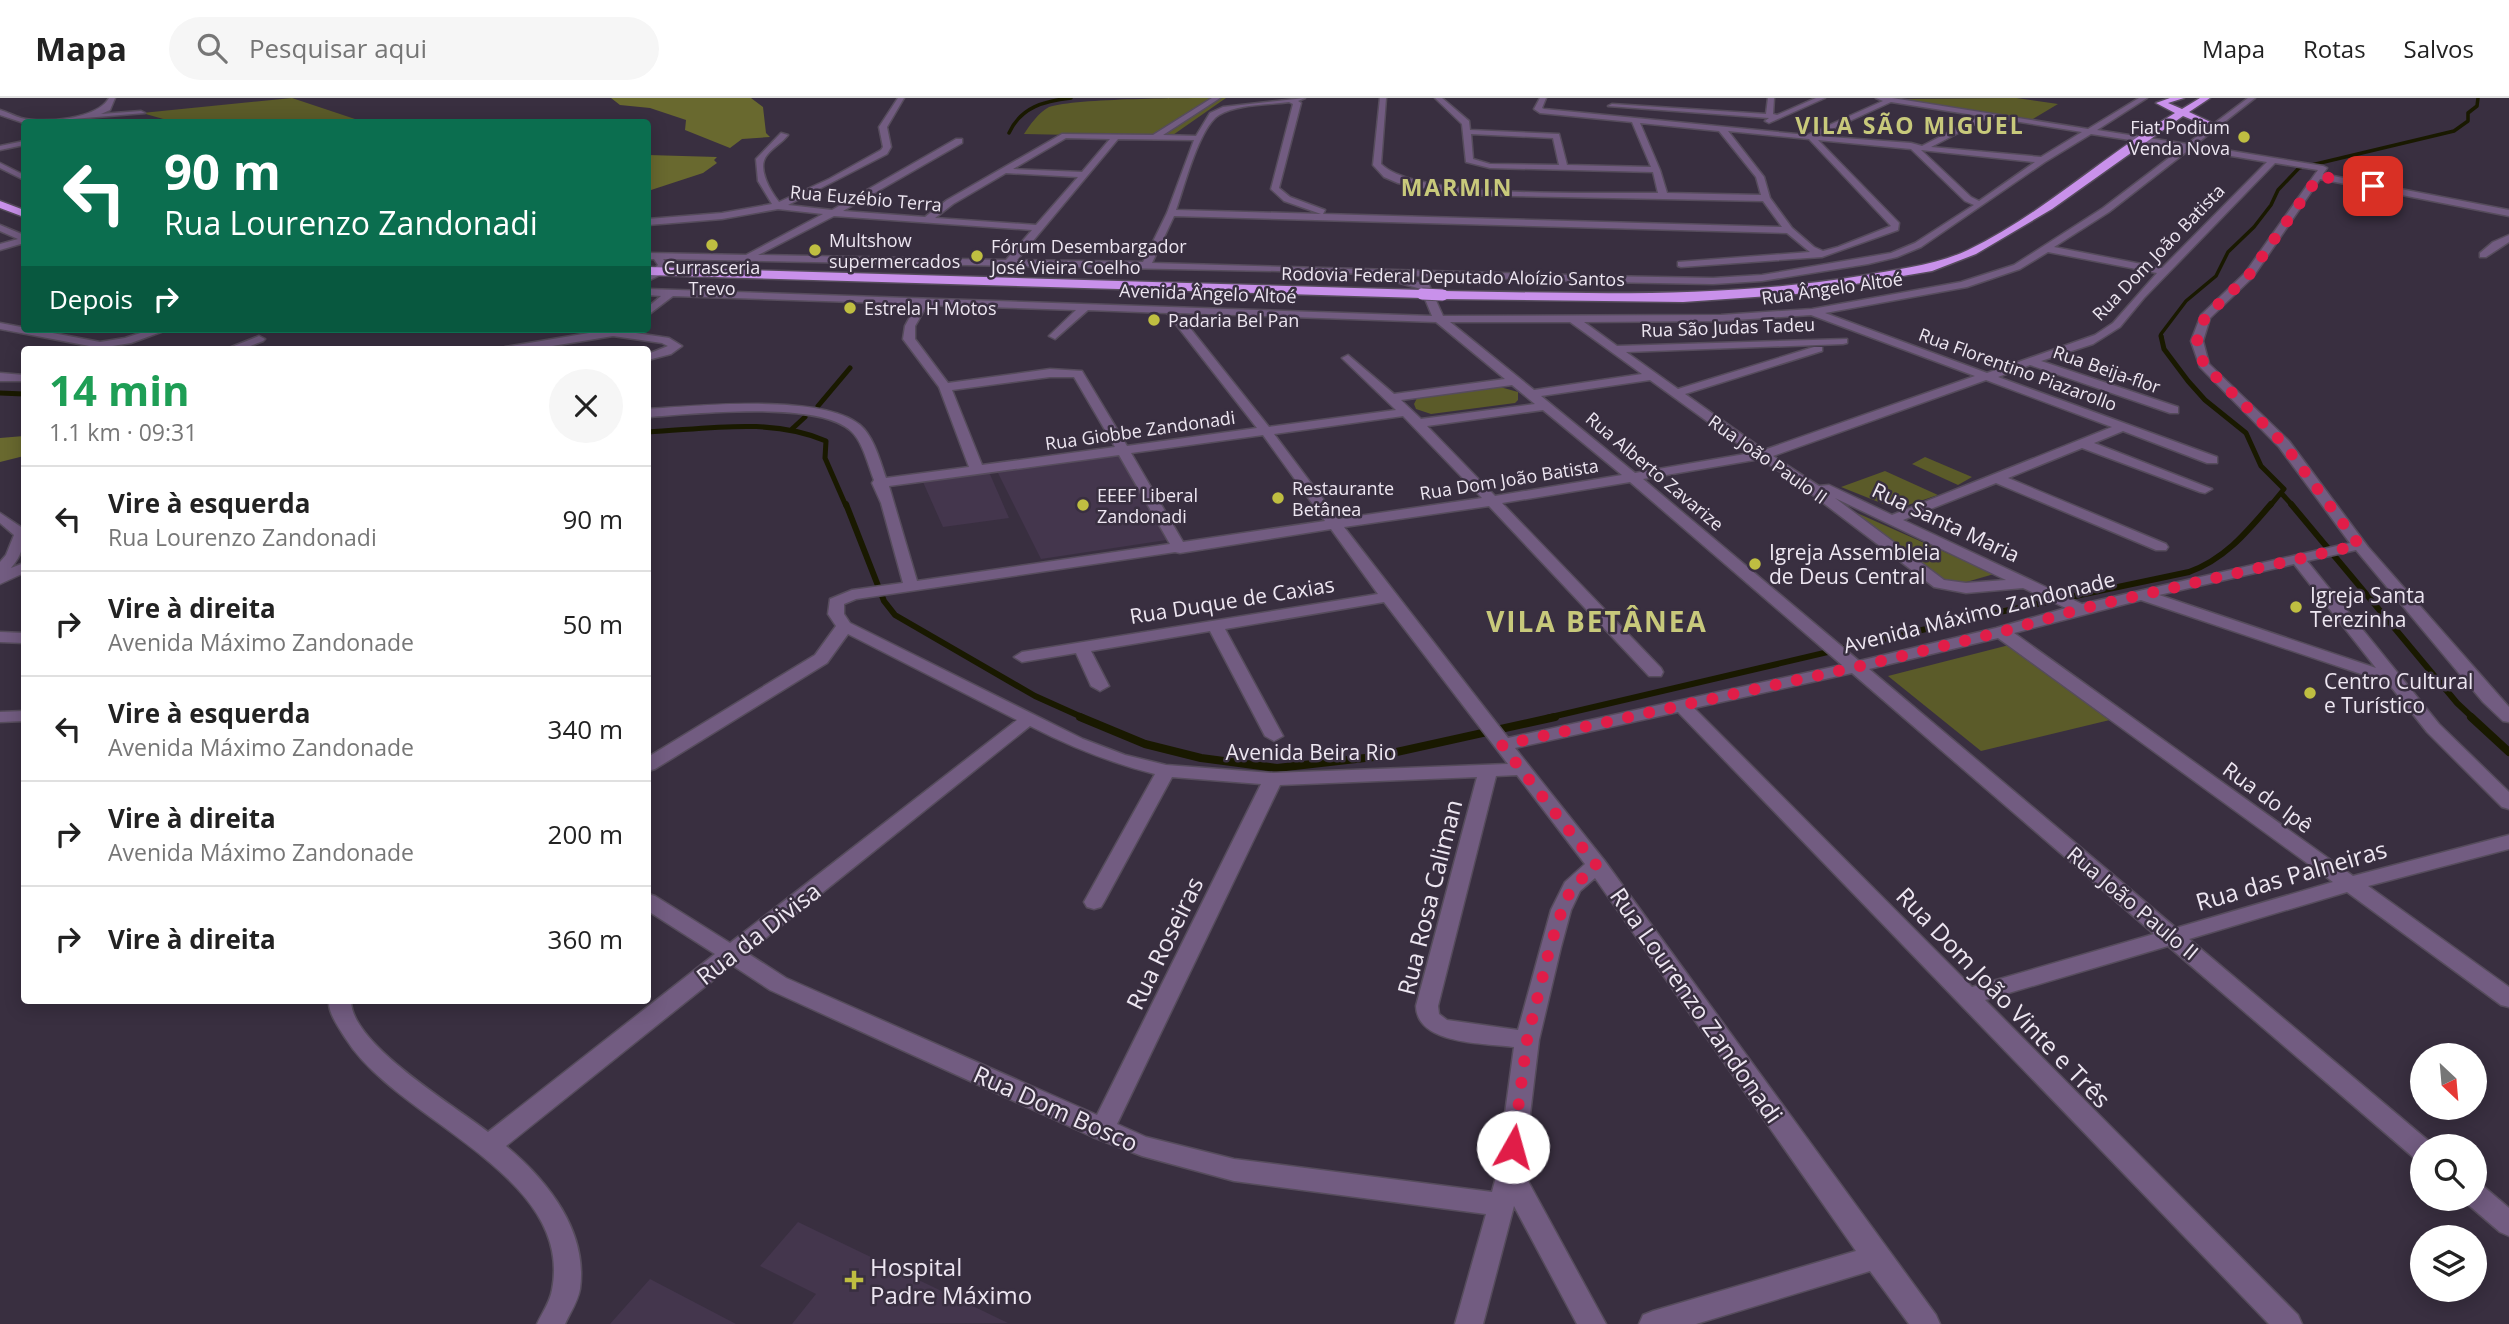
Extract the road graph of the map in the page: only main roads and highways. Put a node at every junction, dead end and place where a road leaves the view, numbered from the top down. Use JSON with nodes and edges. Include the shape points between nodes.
{"nodes":[{"id":1,"x":2180,"y":98,"type":"edge"},
{"id":2,"x":2206,"y":98,"type":"edge"},
{"id":3,"x":2186,"y":111,"type":"junction"},
{"id":4,"x":2217,"y":127,"type":"road end"},
{"id":5,"x":0,"y":204,"type":"edge"},
{"id":6,"x":21,"y":213,"type":"edge"},
{"id":7,"x":657,"y":269,"type":"edge"}],
"edges":[{"from":1,"to":3,"type":"highway","via":[[2160,103]]},
{"from":2,"to":3,"type":"highway","name":"Rodovia Federal Deputado Aloízio Santos"},
{"from":3,"to":4,"type":"highway"},
{"from":3,"to":7,"type":"highway","name":"Rodovia Federal Deputado Aloízio Santos","bridge":true,"via":[[2056,202],[1953,260],[1906,273],[1797,290],[1438,306],[1423,291]]},
{"from":5,"to":6,"type":"highway"}]}
